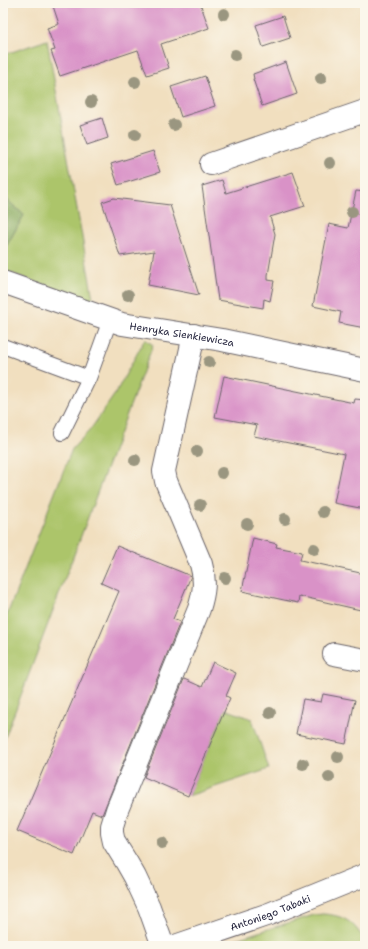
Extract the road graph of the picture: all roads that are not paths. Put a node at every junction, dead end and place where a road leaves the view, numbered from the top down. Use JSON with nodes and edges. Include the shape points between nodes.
{"nodes":[{"id":1,"x":365,"y":111,"type":"edge"},
{"id":2,"x":211,"y":164,"type":"dead end"},
{"id":3,"x":3,"y":282,"type":"edge"},
{"id":4,"x":110,"y":320,"type":"junction"},
{"id":5,"x":194,"y":334,"type":"junction"},
{"id":6,"x":3,"y":346,"type":"edge"},
{"id":7,"x":365,"y":370,"type":"edge"},
{"id":8,"x":89,"y":378,"type":"junction"},
{"id":9,"x":62,"y":433,"type":"dead end"},
{"id":10,"x":334,"y":654,"type":"dead end"},
{"id":11,"x":365,"y":660,"type":"edge"},
{"id":12,"x":365,"y":875,"type":"edge"},
{"id":13,"x":163,"y":946,"type":"edge"},
{"id":14,"x":175,"y":946,"type":"edge"}],
"edges":[{"from":1,"to":2,"type":"street"},
{"from":3,"to":4,"type":"street","name":"Henryka Sienkiewicza"},
{"from":4,"to":5,"type":"street","name":"Henryka Sienkiewicza"},
{"from":4,"to":8,"type":"lane"},
{"from":5,"to":7,"type":"street","name":"Henryka Sienkiewicza"},
{"from":5,"to":13,"type":"street","via":[[164,471],[201,564],[205,588],[199,609],[117,810],[112,833],[114,842],[149,908]]},
{"from":6,"to":8,"type":"lane"},
{"from":8,"to":9,"type":"lane"},
{"from":10,"to":11,"type":"street"},
{"from":12,"to":14,"type":"street","name":"Antoniego Tabaki","via":[[269,914]]}]}
